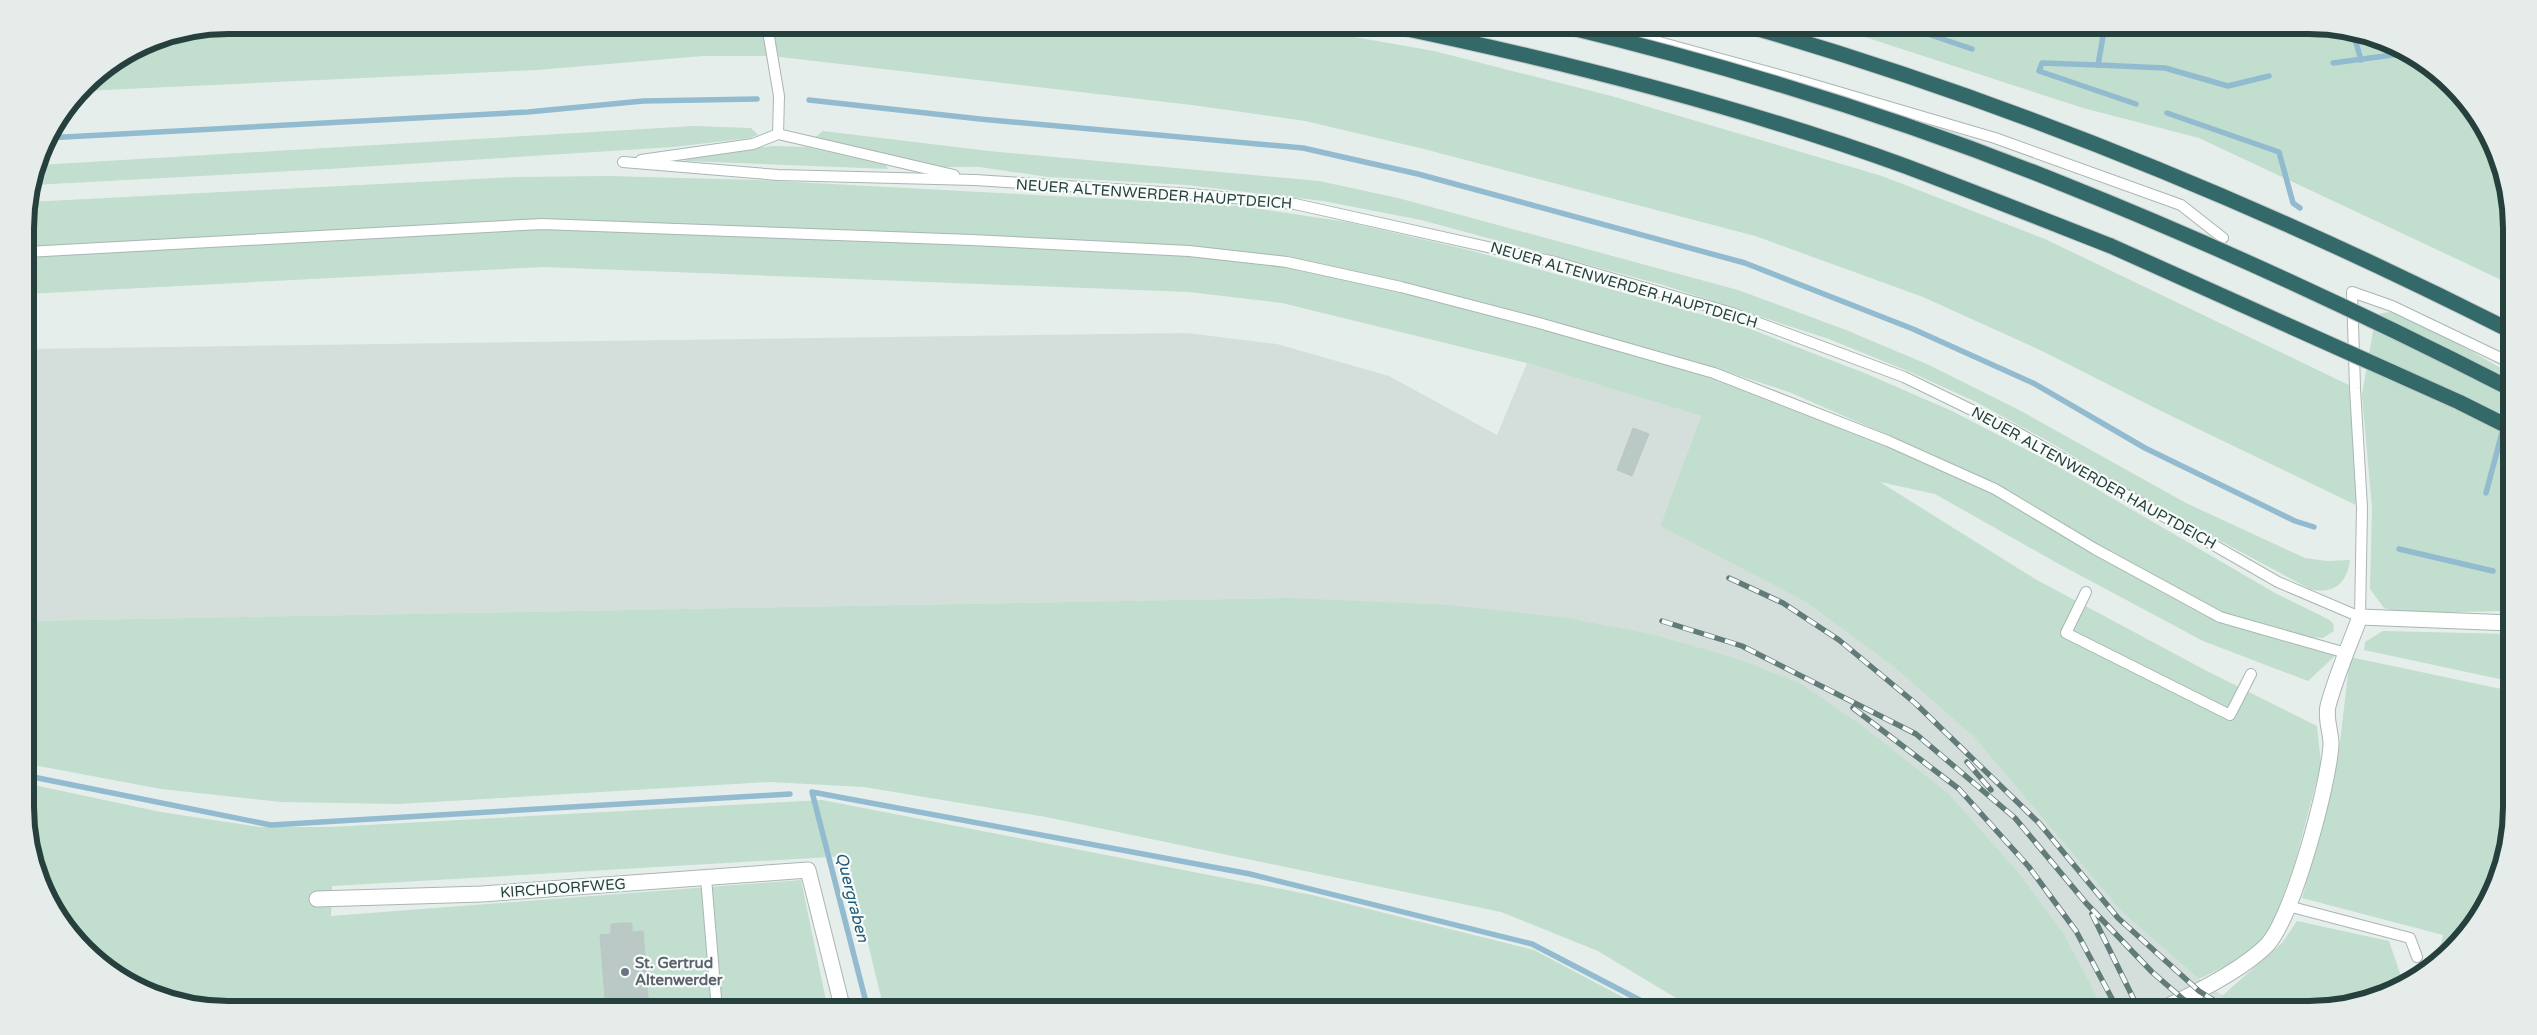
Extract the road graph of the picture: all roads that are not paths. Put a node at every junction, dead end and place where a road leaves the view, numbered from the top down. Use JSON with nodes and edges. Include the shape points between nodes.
{"nodes":[{"id":1,"x":769,"y":34,"type":"edge"},
{"id":2,"x":1428,"y":34,"type":"edge"},
{"id":3,"x":1594,"y":34,"type":"edge"},
{"id":4,"x":1630,"y":34,"type":"edge"},
{"id":5,"x":1774,"y":34,"type":"edge"},
{"id":6,"x":778,"y":134,"type":"junction"},
{"id":7,"x":974,"y":180,"type":"junction"},
{"id":8,"x":2223,"y":238,"type":"dead end"},
{"id":9,"x":34,"y":252,"type":"edge"},
{"id":10,"x":2503,"y":327,"type":"edge"},
{"id":11,"x":2503,"y":359,"type":"edge"},
{"id":12,"x":2503,"y":385,"type":"edge"},
{"id":13,"x":2503,"y":424,"type":"edge"},
{"id":14,"x":2086,"y":592,"type":"dead end"},
{"id":15,"x":2360,"y":617,"type":"junction"},
{"id":16,"x":2503,"y":623,"type":"edge"},
{"id":17,"x":2346,"y":653,"type":"junction"},
{"id":18,"x":2250,"y":674,"type":"dead end"},
{"id":19,"x":706,"y":878,"type":"junction"},
{"id":20,"x":317,"y":899,"type":"dead end"},
{"id":21,"x":2288,"y":906,"type":"junction"},
{"id":22,"x":2417,"y":957,"type":"dead end"},
{"id":23,"x":716,"y":1001,"type":"edge"},
{"id":24,"x":841,"y":1001,"type":"edge"},
{"id":25,"x":2178,"y":1001,"type":"edge"}],
"edges":[{"from":1,"to":6,"type":"lane","via":[[779,96]]},
{"from":2,"to":13,"type":"highway","bridge":true,"via":[[1622,78],[1904,166],[2111,246]]},
{"from":3,"to":12,"type":"highway","bridge":true,"via":[[1736,71],[1920,131],[2062,183],[2383,324]]},
{"from":4,"to":8,"type":"lane","via":[[1995,138],[2181,205]]},
{"from":5,"to":10,"type":"highway","via":[[1899,72],[2142,164],[2339,250]]},
{"from":6,"to":7,"type":"lane","name":"NEUER ALTENWERDER HAUPTDEICH"},
{"from":6,"to":7,"type":"lane","name":"NEUER ALTENWERDER HAUPTDEICH","via":[[753,144],[623,162],[778,174]]},
{"from":7,"to":15,"type":"lane","name":"NEUER ALTENWERDER HAUPTDEICH","via":[[1295,204],[1555,262],[1732,313],[1904,376],[2015,431],[2278,582]]},
{"from":9,"to":17,"type":"lane","via":[[542,224],[1189,251],[1287,262],[1420,292],[1714,373],[1888,441],[1995,489],[2095,549],[2220,617]]},
{"from":11,"to":15,"type":"lane","via":[[2392,306],[2352,292],[2362,508]]},
{"from":14,"to":18,"type":"lane","via":[[2066,633],[2230,715]]},
{"from":15,"to":16,"type":"street"},
{"from":15,"to":17,"type":"street"},
{"from":17,"to":21,"type":"street","via":[[2327,708],[2331,743],[2324,787]]},
{"from":19,"to":20,"type":"street","name":"KIRCHDORFWEG","via":[[482,894]]},
{"from":19,"to":23,"type":"lane"},
{"from":19,"to":24,"type":"street","name":"KIRCHDORFWEG","via":[[808,870]]},
{"from":21,"to":22,"type":"lane","via":[[2410,938]]},
{"from":21,"to":25,"type":"street","via":[[2268,944],[2254,956]]}]}
